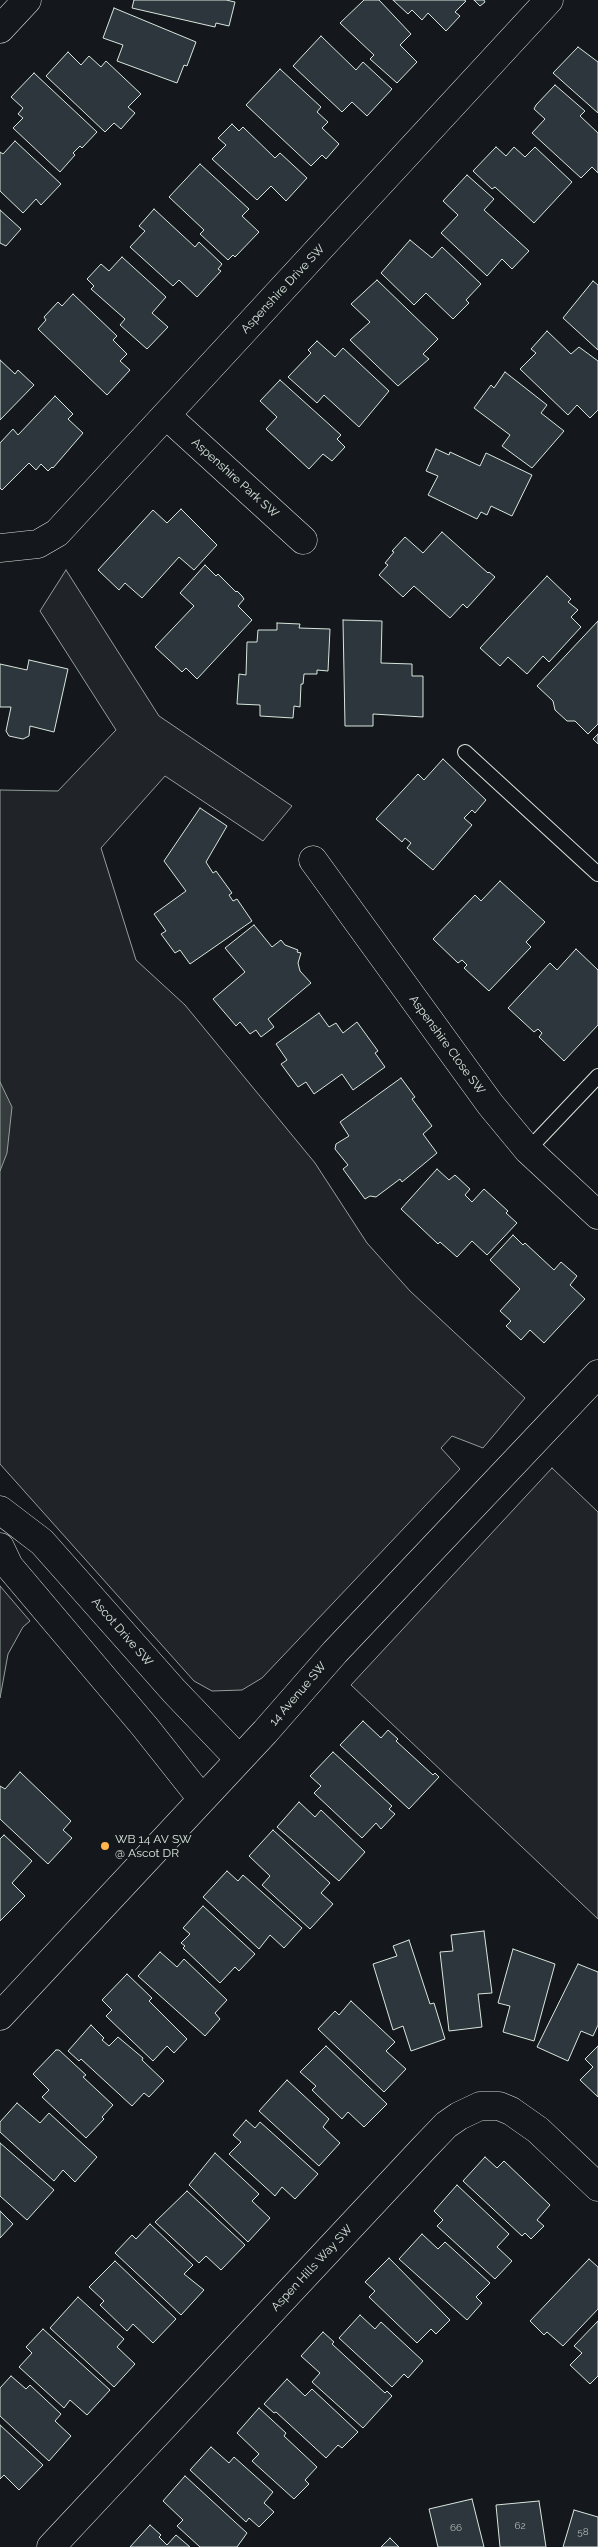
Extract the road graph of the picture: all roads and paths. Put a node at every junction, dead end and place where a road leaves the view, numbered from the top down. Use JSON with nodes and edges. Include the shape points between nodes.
{"nodes":[{"id":1,"x":27,"y":0,"type":"edge"},
{"id":2,"x":549,"y":0,"type":"edge"},
{"id":3,"x":0,"y":29,"type":"edge"},
{"id":4,"x":167,"y":416,"type":"junction"},
{"id":5,"x":303,"y":540,"type":"dead end"},
{"id":6,"x":0,"y":548,"type":"edge"},
{"id":7,"x":465,"y":752,"type":"dead end"},
{"id":8,"x":313,"y":860,"type":"dead end"},
{"id":9,"x":598,"y":874,"type":"edge"},
{"id":10,"x":598,"y":1076,"type":"edge"},
{"id":11,"x":528,"y":1150,"type":"junction"},
{"id":12,"x":598,"y":1215,"type":"edge"},
{"id":13,"x":598,"y":1374,"type":"edge"},
{"id":14,"x":0,"y":1510,"type":"edge"},
{"id":15,"x":0,"y":1547,"type":"edge"},
{"id":16,"x":239,"y":1759,"type":"junction"},
{"id":17,"x":202,"y":1799,"type":"junction"},
{"id":18,"x":0,"y":2016,"type":"edge"},
{"id":19,"x":598,"y":2187,"type":"edge"},
{"id":20,"x":51,"y":2547,"type":"edge"}],
"edges":[{"from":1,"to":3,"type":"street"},
{"from":2,"to":4,"type":"street","name":"Aspenshire Drive SW"},
{"from":4,"to":5,"type":"street","name":"Aspenshire Park SW"},
{"from":4,"to":6,"type":"street","name":"Aspenshire Drive SW","via":[[57,533],[38,544]]},
{"from":7,"to":9,"type":"lane"},
{"from":8,"to":11,"type":"street","name":"Aspenshire Close SW","via":[[490,1104]]},
{"from":10,"to":11,"type":"lane"},
{"from":11,"to":12,"type":"street","name":"Aspenshire Close SW"},
{"from":13,"to":16,"type":"street","name":"14 Avenue SW","via":[[335,1652]]},
{"from":14,"to":16,"type":"street","name":"Ascot Drive SW","via":[[42,1542],[174,1692]]},
{"from":15,"to":17,"type":"street","via":[[8,1566]]},
{"from":16,"to":17,"type":"street","name":"14 Avenue SW"},
{"from":17,"to":18,"type":"street","name":"14 Avenue SW"},
{"from":19,"to":20,"type":"street","name":"Aspen Hills Way SW","via":[[538,2130],[511,2111],[499,2106],[480,2106],[459,2116],[446,2125]]}]}
